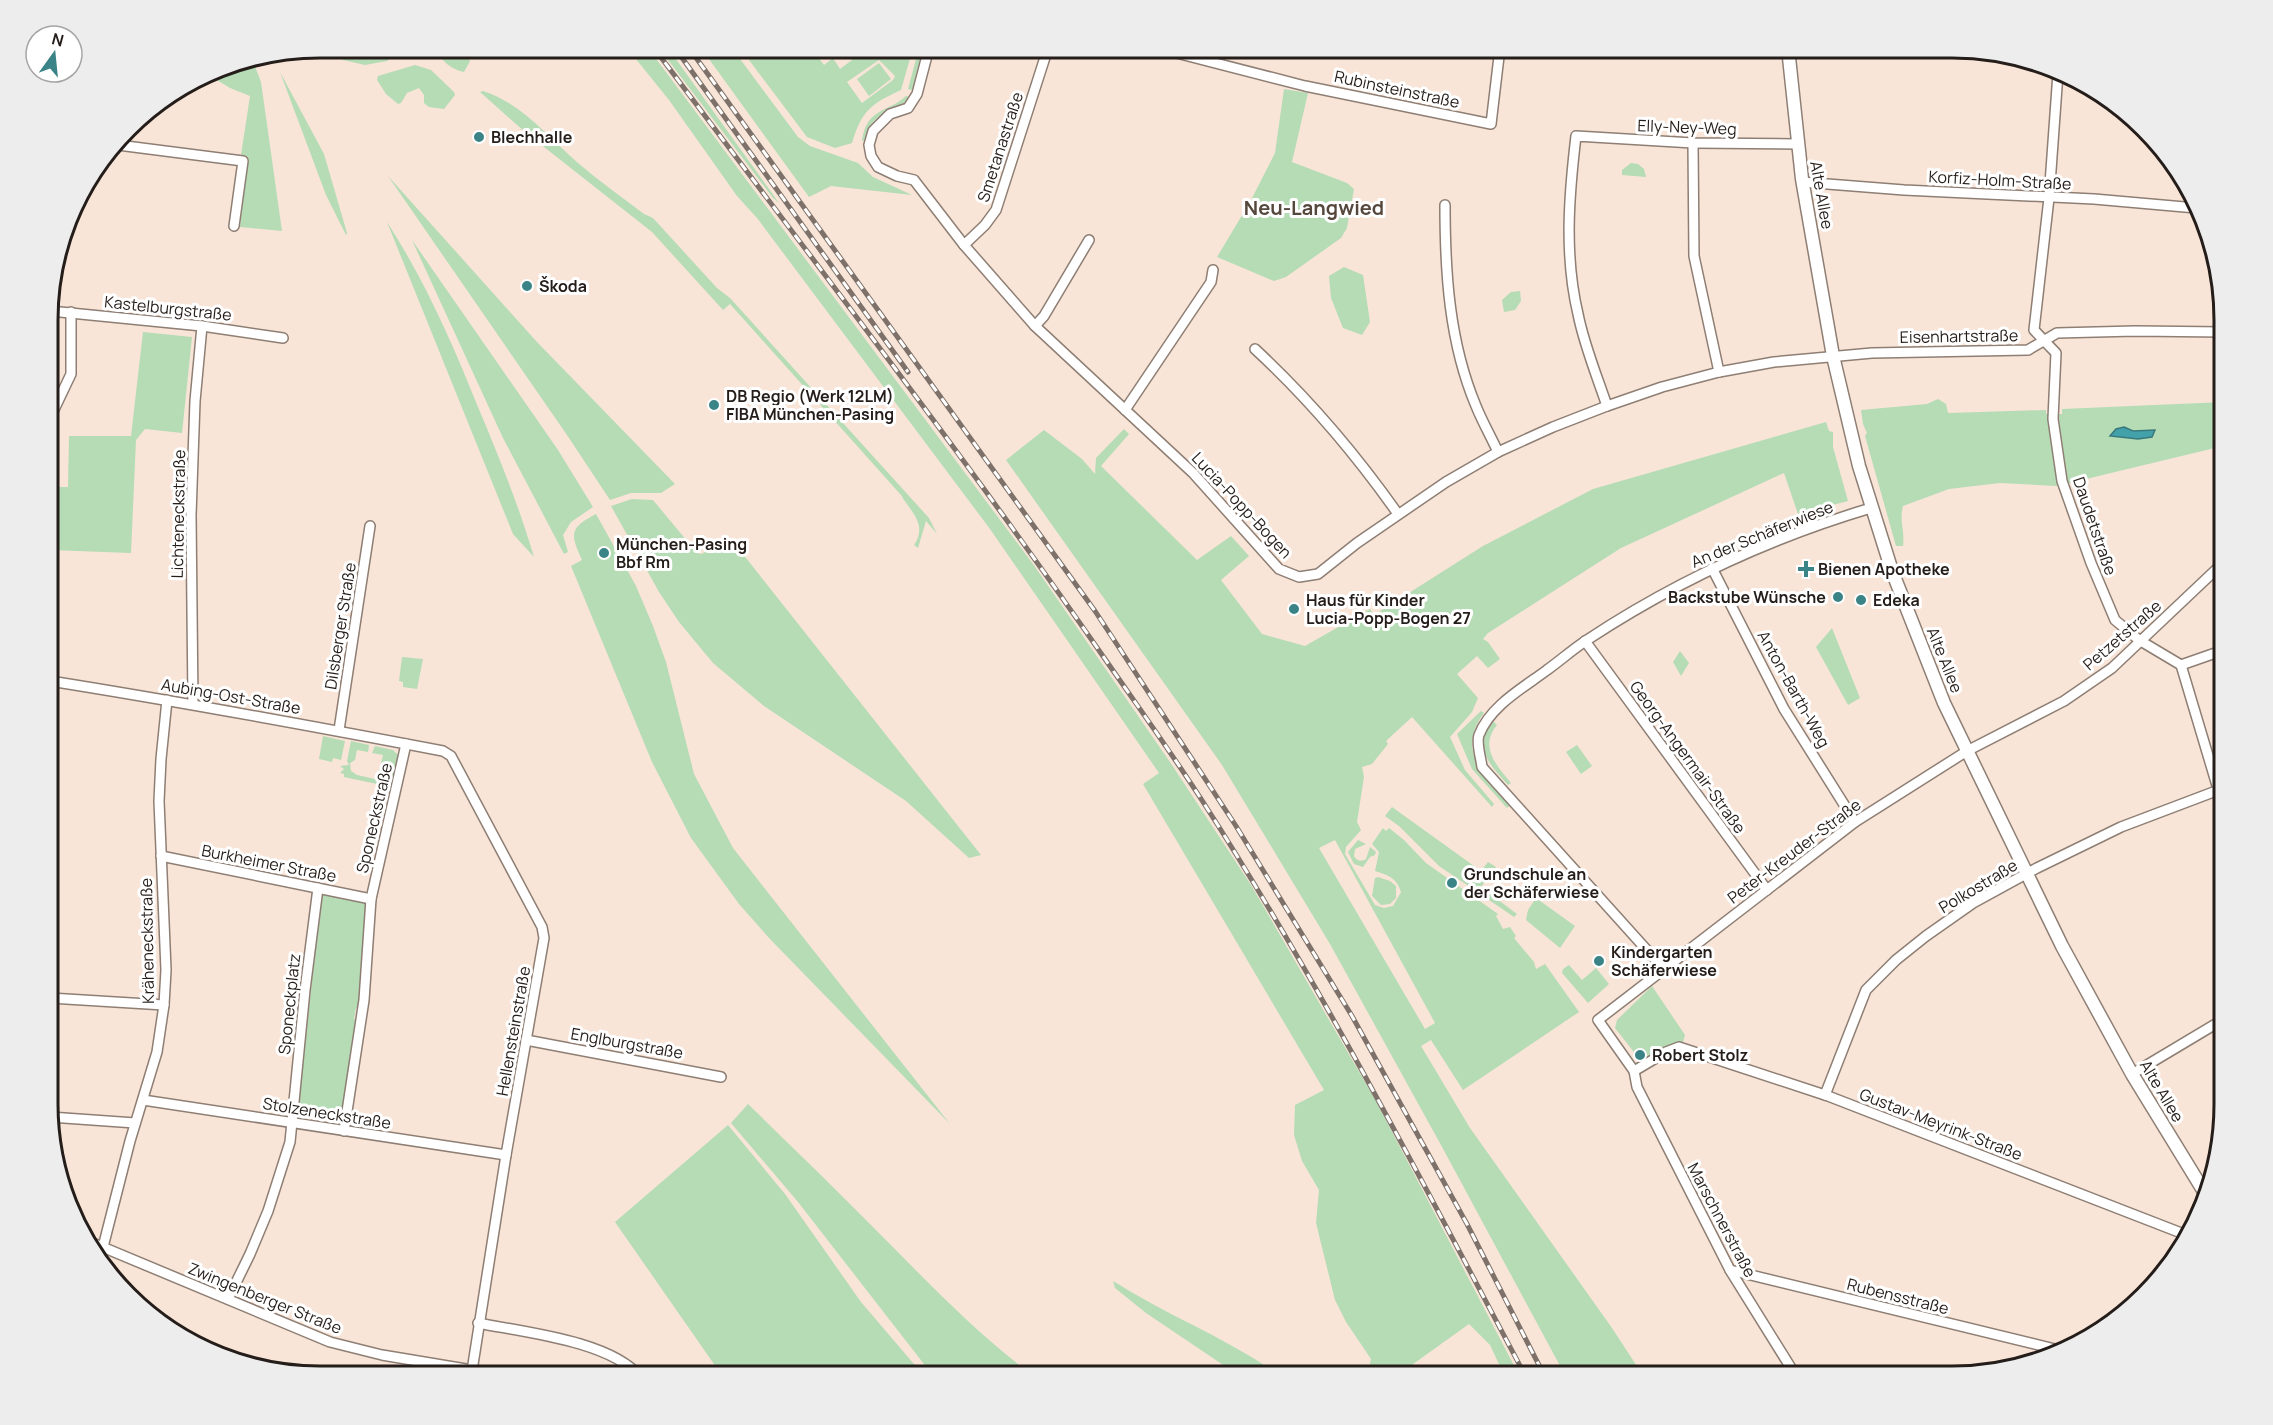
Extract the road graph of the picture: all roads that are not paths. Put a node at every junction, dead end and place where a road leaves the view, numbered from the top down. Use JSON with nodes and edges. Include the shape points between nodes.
{"nodes":[{"id":1,"x":926,"y":58,"type":"edge"},
{"id":2,"x":1045,"y":58,"type":"edge"},
{"id":3,"x":1196,"y":58,"type":"edge"},
{"id":4,"x":1499,"y":58,"type":"edge"},
{"id":5,"x":1789,"y":58,"type":"edge"},
{"id":6,"x":2057,"y":80,"type":"edge"},
{"id":7,"x":1693,"y":144,"type":"junction"},
{"id":8,"x":1797,"y":144,"type":"junction"},
{"id":9,"x":125,"y":146,"type":"edge"},
{"id":10,"x":1802,"y":182,"type":"junction"},
{"id":11,"x":2049,"y":198,"type":"junction"},
{"id":12,"x":1445,"y":205,"type":"dead end"},
{"id":13,"x":2189,"y":207,"type":"edge"},
{"id":14,"x":234,"y":226,"type":"dead end"},
{"id":15,"x":1089,"y":240,"type":"dead end"},
{"id":16,"x":964,"y":245,"type":"junction"},
{"id":17,"x":1213,"y":270,"type":"dead end"},
{"id":18,"x":59,"y":311,"type":"edge"},
{"id":19,"x":71,"y":312,"type":"junction"},
{"id":20,"x":201,"y":326,"type":"junction"},
{"id":21,"x":1035,"y":326,"type":"junction"},
{"id":22,"x":2214,"y":332,"type":"edge"},
{"id":23,"x":283,"y":338,"type":"dead end"},
{"id":24,"x":2044,"y":341,"type":"junction"},
{"id":25,"x":1255,"y":349,"type":"dead end"},
{"id":26,"x":1833,"y":356,"type":"junction"},
{"id":27,"x":1719,"y":372,"type":"junction"},
{"id":28,"x":58,"y":401,"type":"edge"},
{"id":29,"x":1607,"y":406,"type":"junction"},
{"id":30,"x":1125,"y":410,"type":"junction"},
{"id":31,"x":1498,"y":452,"type":"junction"},
{"id":32,"x":1871,"y":508,"type":"junction"},
{"id":33,"x":1398,"y":514,"type":"junction"},
{"id":34,"x":370,"y":526,"type":"dead end"},
{"id":35,"x":1712,"y":568,"type":"junction"},
{"id":36,"x":2214,"y":571,"type":"edge"},
{"id":37,"x":2139,"y":640,"type":"junction"},
{"id":38,"x":1585,"y":641,"type":"junction"},
{"id":39,"x":2214,"y":653,"type":"edge"},
{"id":40,"x":2181,"y":665,"type":"junction"},
{"id":41,"x":58,"y":682,"type":"edge"},
{"id":42,"x":167,"y":700,"type":"junction"},
{"id":43,"x":193,"y":704,"type":"junction"},
{"id":44,"x":339,"y":730,"type":"junction"},
{"id":45,"x":406,"y":744,"type":"junction"},
{"id":46,"x":1967,"y":751,"type":"junction"},
{"id":47,"x":2214,"y":765,"type":"edge"},
{"id":48,"x":2214,"y":792,"type":"edge"},
{"id":49,"x":1855,"y":822,"type":"junction"},
{"id":50,"x":160,"y":856,"type":"junction"},
{"id":51,"x":2027,"y":874,"type":"junction"},
{"id":52,"x":318,"y":888,"type":"junction"},
{"id":53,"x":1767,"y":890,"type":"junction"},
{"id":54,"x":371,"y":899,"type":"junction"},
{"id":55,"x":1664,"y":968,"type":"junction"},
{"id":56,"x":1646,"y":982,"type":"joint"},
{"id":57,"x":58,"y":998,"type":"edge"},
{"id":58,"x":164,"y":1005,"type":"junction"},
{"id":59,"x":2214,"y":1025,"type":"edge"},
{"id":60,"x":526,"y":1040,"type":"junction"},
{"id":61,"x":1634,"y":1071,"type":"junction"},
{"id":62,"x":2132,"y":1074,"type":"junction"},
{"id":63,"x":722,"y":1077,"type":"dead end"},
{"id":64,"x":1825,"y":1095,"type":"junction"},
{"id":65,"x":143,"y":1100,"type":"junction"},
{"id":66,"x":59,"y":1118,"type":"edge"},
{"id":67,"x":135,"y":1123,"type":"junction"},
{"id":68,"x":292,"y":1123,"type":"junction"},
{"id":69,"x":344,"y":1131,"type":"junction"},
{"id":70,"x":506,"y":1155,"type":"junction"},
{"id":71,"x":2202,"y":1187,"type":"edge"},
{"id":72,"x":2181,"y":1233,"type":"edge"},
{"id":73,"x":103,"y":1247,"type":"joint"},
{"id":74,"x":1730,"y":1270,"type":"junction"},
{"id":75,"x":228,"y":1299,"type":"junction"},
{"id":76,"x":478,"y":1323,"type":"junction"},
{"id":77,"x":2051,"y":1348,"type":"edge"},
{"id":78,"x":436,"y":1366,"type":"edge"},
{"id":79,"x":472,"y":1366,"type":"edge"},
{"id":80,"x":627,"y":1366,"type":"edge"},
{"id":81,"x":1789,"y":1366,"type":"edge"}],
"edges":[{"from":1,"to":16,"type":"street","name":"Lucia-Popp-Bogen","via":[[917,94],[908,108],[890,114],[873,131],[871,156],[879,167],[914,180]]},
{"from":2,"to":16,"type":"street","name":"Smetanastraße","via":[[996,210]]},
{"from":3,"to":4,"type":"street","name":"Rubinsteinstraße","via":[[1305,86],[1491,124]]},
{"from":5,"to":8,"type":"street","name":"Alte Allee"},
{"from":6,"to":11,"type":"street","name":"Daudetstraße"},
{"from":7,"to":8,"type":"street","name":"Elly-Ney-Weg"},
{"from":7,"to":27,"type":"street","via":[[1694,256]]},
{"from":7,"to":29,"type":"street","name":"Elly-Ney-Weg","via":[[1576,136],[1568,228],[1573,285],[1578,315]]},
{"from":8,"to":10,"type":"street","name":"Alte Allee"},
{"from":9,"to":14,"type":"street","via":[[243,161]]},
{"from":10,"to":11,"type":"street","name":"Korfiz-Holm-Straße"},
{"from":10,"to":26,"type":"street","name":"Alte Allee"},
{"from":11,"to":13,"type":"street","name":"Korfiz-Holm-Straße"},
{"from":11,"to":24,"type":"street","name":"Daudetstraße","via":[[2034,330]]},
{"from":12,"to":31,"type":"street","via":[[1445,257],[1459,354],[1475,405]]},
{"from":15,"to":21,"type":"street"},
{"from":16,"to":21,"type":"street","name":"Lucia-Popp-Bogen"},
{"from":17,"to":30,"type":"street","via":[[1212,282]]},
{"from":18,"to":19,"type":"street","name":"Kastelburgstraße"},
{"from":19,"to":20,"type":"street","name":"Kastelburgstraße"},
{"from":19,"to":28,"type":"street","via":[[71,374]]},
{"from":20,"to":23,"type":"street","name":"Kastelburgstraße"},
{"from":20,"to":43,"type":"street","name":"Lichteneckstraße","via":[[191,515]]},
{"from":21,"to":30,"type":"street","name":"Lucia-Popp-Bogen"},
{"from":22,"to":24,"type":"street","name":"Eisenhartstraße","via":[[2057,333]]},
{"from":24,"to":26,"type":"street","name":"Eisenhartstraße","via":[[2028,350]]},
{"from":24,"to":37,"type":"street","name":"Daudetstraße","via":[[2056,353],[2053,419],[2062,481],[2115,620]]},
{"from":25,"to":33,"type":"street","via":[[1329,423]]},
{"from":26,"to":27,"type":"street","name":"Lucia-Popp-Bogen"},
{"from":26,"to":32,"type":"street","name":"Alte Allee"},
{"from":27,"to":29,"type":"street","name":"Lucia-Popp-Bogen"},
{"from":29,"to":31,"type":"street","name":"Lucia-Popp-Bogen"},
{"from":30,"to":33,"type":"street","name":"Lucia-Popp-Bogen","via":[[1193,473],[1279,569],[1299,578],[1318,574]]},
{"from":31,"to":33,"type":"street","name":"Lucia-Popp-Bogen"},
{"from":32,"to":35,"type":"street","name":"An der Schäferwiese"},
{"from":32,"to":46,"type":"street","name":"Alte Allee","via":[[1931,671]]},
{"from":34,"to":44,"type":"street","name":"Dilsberger Straße"},
{"from":35,"to":38,"type":"street","name":"An der Schäferwiese"},
{"from":35,"to":49,"type":"street","name":"Anton-Barth-Weg","via":[[1784,708]]},
{"from":36,"to":37,"type":"street","name":"Petzetstraße"},
{"from":37,"to":40,"type":"street","name":"Daudetstraße"},
{"from":37,"to":46,"type":"street","name":"Petzetstraße","via":[[2112,668],[2064,701]]},
{"from":38,"to":53,"type":"street","name":"Georg-Angermair-Straße"},
{"from":38,"to":55,"type":"street","name":"An der Schäferwiese","via":[[1490,714],[1478,738],[1482,767]]},
{"from":39,"to":40,"type":"street"},
{"from":40,"to":47,"type":"street"},
{"from":41,"to":42,"type":"street","name":"Aubing-Ost-Straße"},
{"from":42,"to":43,"type":"street","name":"Aubing-Ost-Straße"},
{"from":42,"to":50,"type":"street","name":"Kräheneckstraße","via":[[161,759]]},
{"from":43,"to":44,"type":"street","name":"Aubing-Ost-Straße"},
{"from":44,"to":45,"type":"street","name":"Aubing-Ost-Straße"},
{"from":45,"to":54,"type":"street","name":"Sponeckstraße"},
{"from":45,"to":60,"type":"street","name":"Hellensteinstraße","via":[[451,756],[542,927],[544,938]]},
{"from":46,"to":49,"type":"street","name":"Peter-Kreuder-Straße"},
{"from":46,"to":51,"type":"street","name":"Alte Allee"},
{"from":48,"to":51,"type":"street","name":"Polkostraße","via":[[2121,827]]},
{"from":49,"to":53,"type":"street","name":"Peter-Kreuder-Straße"},
{"from":50,"to":52,"type":"street","name":"Burkheimer Straße"},
{"from":50,"to":58,"type":"street","name":"Kräheneckstraße"},
{"from":51,"to":62,"type":"street","name":"Alte Allee"},
{"from":51,"to":64,"type":"street","name":"Polkostraße","via":[[1974,903],[1926,936],[1866,990]]},
{"from":52,"to":54,"type":"street","name":"Burkheimer Straße"},
{"from":52,"to":68,"type":"street","name":"Sponeckplatz"},
{"from":53,"to":55,"type":"street","name":"Peter-Kreuder-Straße"},
{"from":54,"to":69,"type":"street","via":[[364,1000]]},
{"from":55,"to":56,"type":"street","name":"Peter-Kreuder-Straße"},
{"from":56,"to":61,"type":"street","name":"Marschnerstraße","via":[[1598,1020]]},
{"from":57,"to":58,"type":"street"},
{"from":58,"to":65,"type":"street","name":"Kräheneckstraße","via":[[157,1053]]},
{"from":59,"to":62,"type":"street"},
{"from":60,"to":63,"type":"street","name":"Englburgstraße"},
{"from":60,"to":70,"type":"street","name":"Hellensteinstraße"},
{"from":61,"to":64,"type":"street","name":"Gustav-Meyrink-Straße","via":[[1679,1047]]},
{"from":61,"to":74,"type":"street","name":"Marschnerstraße","via":[[1637,1087]]},
{"from":62,"to":71,"type":"street","name":"Alte Allee"},
{"from":64,"to":72,"type":"street","name":"Gustav-Meyrink-Straße"},
{"from":65,"to":67,"type":"street","name":"Kräheneckstraße"},
{"from":65,"to":68,"type":"street","name":"Stolzeneckstraße"},
{"from":66,"to":67,"type":"street"},
{"from":67,"to":73,"type":"street","name":"Kräheneckstraße"},
{"from":68,"to":69,"type":"street","name":"Stolzeneckstraße"},
{"from":68,"to":75,"type":"street","name":"Sponeckplatz","via":[[290,1142],[268,1211]]},
{"from":69,"to":70,"type":"street","name":"Stolzeneckstraße"},
{"from":70,"to":76,"type":"street","name":"Hellensteinstraße"},
{"from":73,"to":75,"type":"street","name":"Zwingenberger Straße"},
{"from":74,"to":77,"type":"street","name":"Rubensstraße"},
{"from":74,"to":81,"type":"street","name":"Marschnerstraße"},
{"from":75,"to":78,"type":"street","name":"Zwingenberger Straße","via":[[330,1342]]},
{"from":76,"to":79,"type":"street","name":"Hellensteinstraße"},
{"from":76,"to":80,"type":"street","via":[[589,1347]]}]}
